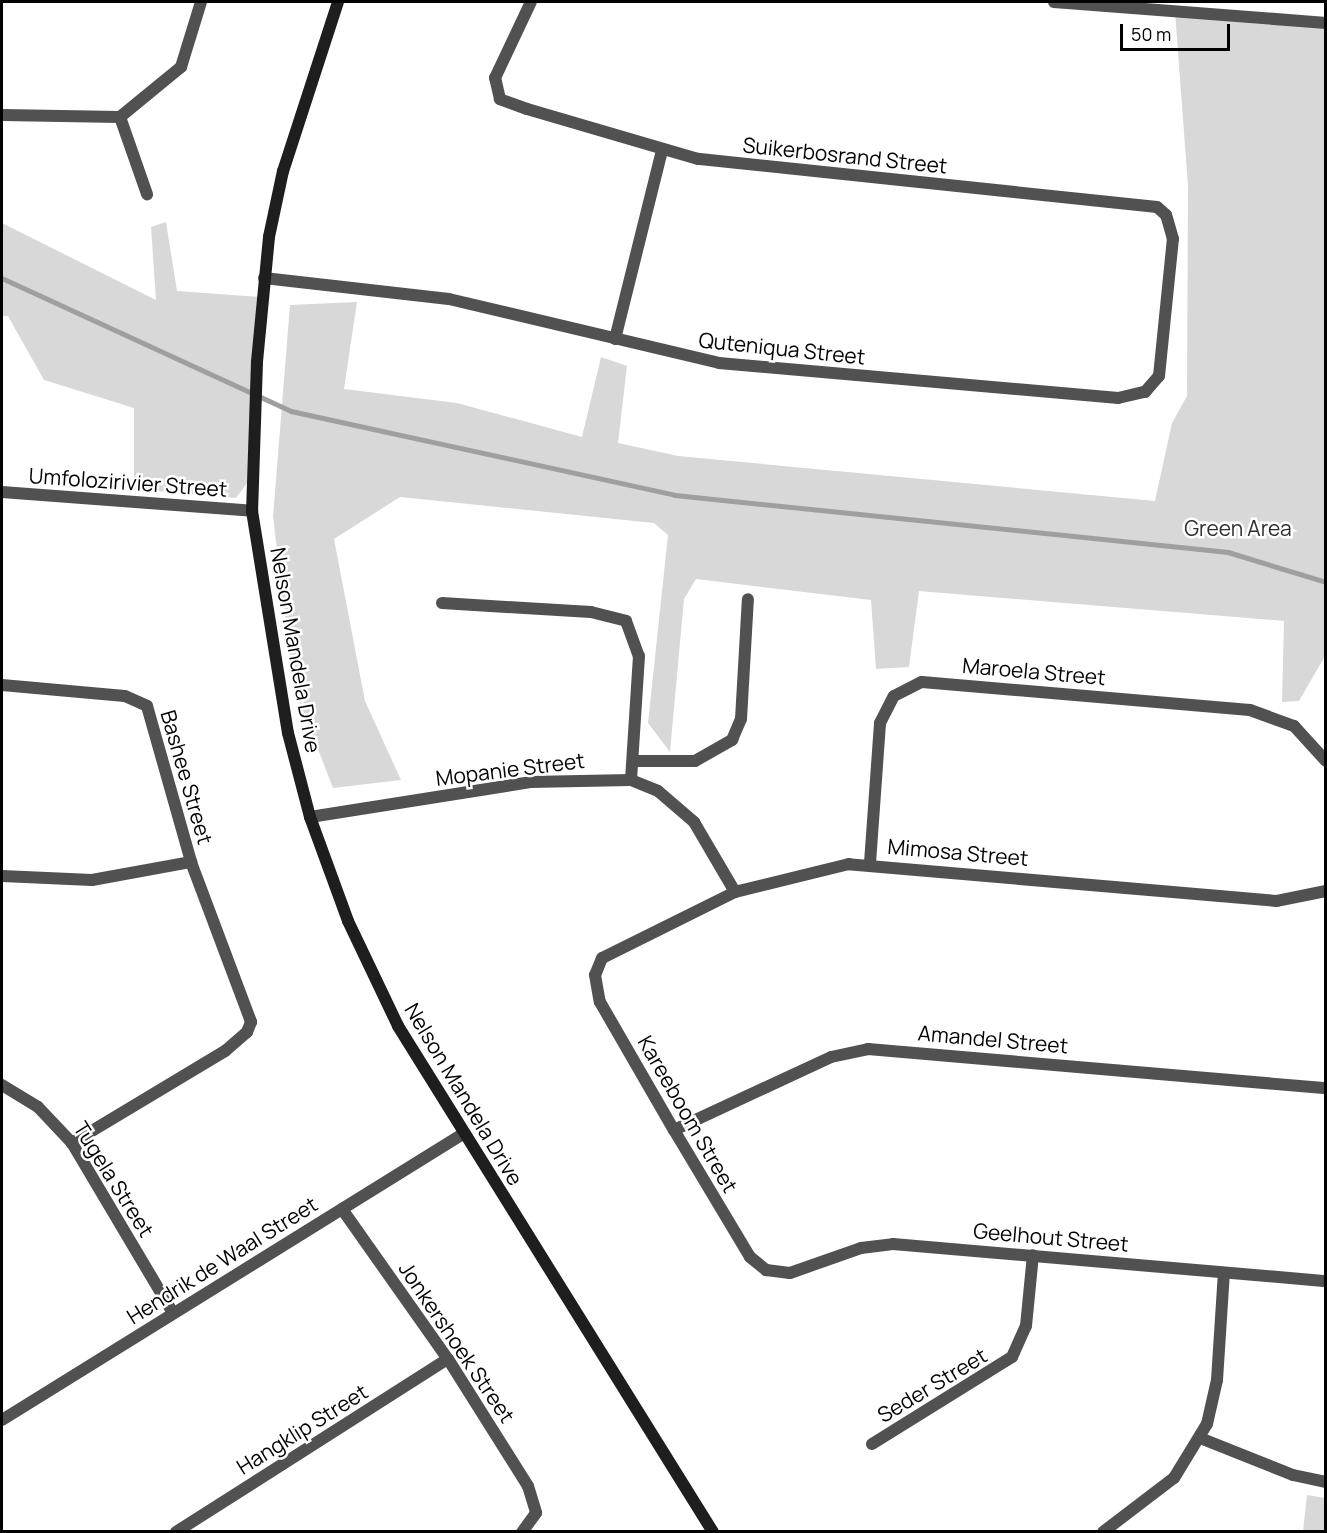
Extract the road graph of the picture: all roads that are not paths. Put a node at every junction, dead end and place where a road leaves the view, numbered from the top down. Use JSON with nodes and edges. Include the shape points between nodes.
{"nodes":[{"id":1,"x":201,"y":2,"type":"edge"},
{"id":2,"x":338,"y":2,"type":"edge"},
{"id":3,"x":531,"y":2,"type":"edge"},
{"id":4,"x":1054,"y":2,"type":"edge"},
{"id":5,"x":1326,"y":23,"type":"edge"},
{"id":6,"x":2,"y":114,"type":"edge"},
{"id":7,"x":120,"y":117,"type":"junction"},
{"id":8,"x":662,"y":151,"type":"junction"},
{"id":9,"x":147,"y":194,"type":"dead end"},
{"id":10,"x":1173,"y":239,"type":"joint"},
{"id":11,"x":264,"y":278,"type":"junction"},
{"id":12,"x":615,"y":339,"type":"junction"},
{"id":13,"x":2,"y":492,"type":"edge"},
{"id":14,"x":252,"y":511,"type":"junction"},
{"id":15,"x":748,"y":599,"type":"dead end"},
{"id":16,"x":442,"y":603,"type":"dead end"},
{"id":17,"x":2,"y":686,"type":"edge"},
{"id":18,"x":633,"y":761,"type":"junction"},
{"id":19,"x":1326,"y":761,"type":"edge"},
{"id":20,"x":631,"y":780,"type":"junction"},
{"id":21,"x":310,"y":817,"type":"junction"},
{"id":22,"x":191,"y":862,"type":"junction"},
{"id":23,"x":870,"y":863,"type":"junction"},
{"id":24,"x":2,"y":876,"type":"edge"},
{"id":25,"x":1326,"y":891,"type":"edge"},
{"id":26,"x":735,"y":892,"type":"junction"},
{"id":27,"x":602,"y":958,"type":"joint"},
{"id":28,"x":2,"y":1085,"type":"edge"},
{"id":29,"x":1326,"y":1088,"type":"edge"},
{"id":30,"x":674,"y":1130,"type":"junction"},
{"id":31,"x":463,"y":1134,"type":"junction"},
{"id":32,"x":72,"y":1143,"type":"junction"},
{"id":33,"x":342,"y":1209,"type":"junction"},
{"id":34,"x":1033,"y":1255,"type":"junction"},
{"id":35,"x":778,"y":1273,"type":"joint"},
{"id":36,"x":1224,"y":1274,"type":"junction"},
{"id":37,"x":1326,"y":1281,"type":"edge"},
{"id":38,"x":173,"y":1313,"type":"junction"},
{"id":39,"x":448,"y":1359,"type":"junction"},
{"id":40,"x":2,"y":1420,"type":"edge"},
{"id":41,"x":1200,"y":1438,"type":"junction"},
{"id":42,"x":872,"y":1444,"type":"dead end"},
{"id":43,"x":1326,"y":1482,"type":"edge"},
{"id":44,"x":176,"y":1532,"type":"edge"},
{"id":45,"x":522,"y":1532,"type":"edge"},
{"id":46,"x":713,"y":1532,"type":"edge"},
{"id":47,"x":1103,"y":1532,"type":"edge"}],
"edges":[{"from":1,"to":7,"type":"street","via":[[181,67]]},
{"from":2,"to":11,"type":"street","name":"Nelson Mandela Drive","via":[[282,171]]},
{"from":3,"to":8,"type":"street","name":"Suikerbosrand Street","via":[[495,78],[500,99]]},
{"from":4,"to":5,"type":"street"},
{"from":6,"to":7,"type":"street"},
{"from":7,"to":9,"type":"street"},
{"from":8,"to":10,"type":"street","name":"Suikerbosrand Street","via":[[698,159],[1143,203],[1166,215]]},
{"from":8,"to":12,"type":"street"},
{"from":10,"to":12,"type":"street","name":"Quteniqua Street","via":[[1159,376],[1144,392],[1131,396],[719,363]]},
{"from":11,"to":12,"type":"street","name":"Quteniqua Street","via":[[428,295]]},
{"from":11,"to":14,"type":"street","name":"Nelson Mandela Drive"},
{"from":13,"to":14,"type":"street","name":"Umfolozirivier Street"},
{"from":14,"to":21,"type":"street","name":"Nelson Mandela Drive","via":[[280,699]]},
{"from":15,"to":18,"type":"street","via":[[741,719],[732,740],[695,761]]},
{"from":16,"to":18,"type":"street","via":[[591,612],[626,621],[639,656]]},
{"from":17,"to":22,"type":"street","name":"Bashee Street","via":[[125,696],[147,706]]},
{"from":18,"to":20,"type":"street"},
{"from":19,"to":23,"type":"street","name":"Maroela Street","via":[[1293,726],[1250,710],[922,682],[894,696],[880,723]]},
{"from":20,"to":21,"type":"street","name":"Mopanie Street","via":[[530,782]]},
{"from":20,"to":26,"type":"street","name":"Mopanie Street","via":[[658,791],[694,822]]},
{"from":21,"to":31,"type":"street","name":"Nelson Mandela Drive","via":[[372,976]]},
{"from":22,"to":24,"type":"street","via":[[92,880]]},
{"from":22,"to":32,"type":"street","name":"Bashee Street","via":[[249,1011],[247,1032],[225,1052]]},
{"from":23,"to":25,"type":"street","name":"Mimosa Street","via":[[1277,901]]},
{"from":23,"to":26,"type":"street","name":"Mimosa Street","via":[[828,867]]},
{"from":26,"to":27,"type":"street","name":"Mimosa Street"},
{"from":27,"to":30,"type":"street","name":"Kareeboom Street","via":[[595,975],[600,1002]]},
{"from":28,"to":32,"type":"street","name":"Tugela Street","via":[[38,1107]]},
{"from":29,"to":30,"type":"street","name":"Amandel Street","via":[[868,1049],[831,1057]]},
{"from":30,"to":35,"type":"street","name":"Kareeboom Street","via":[[750,1257]]},
{"from":31,"to":33,"type":"street","name":"Hendrik de Waal Street"},
{"from":31,"to":46,"type":"street","name":"Nelson Mandela Drive"},
{"from":32,"to":38,"type":"street","name":"Tugela Street"},
{"from":33,"to":38,"type":"street","name":"Hendrik de Waal Street"},
{"from":33,"to":39,"type":"street","name":"Jonkershoek Street"},
{"from":34,"to":35,"type":"street","name":"Geelhout Street","via":[[893,1244]]},
{"from":34,"to":36,"type":"street","name":"Geelhout Street"},
{"from":34,"to":42,"type":"street","name":"Seder Street","via":[[1026,1326],[1012,1357]]},
{"from":36,"to":37,"type":"street","name":"Geelhout Street"},
{"from":36,"to":41,"type":"street","via":[[1217,1380]]},
{"from":38,"to":40,"type":"street","name":"Hendrik de Waal Street"},
{"from":39,"to":44,"type":"street","name":"Hangklip Street"},
{"from":39,"to":45,"type":"street","name":"Jonkershoek Street","via":[[536,1500],[532,1523]]},
{"from":41,"to":43,"type":"street","via":[[1293,1475]]},
{"from":41,"to":47,"type":"street","via":[[1174,1478]]}]}
